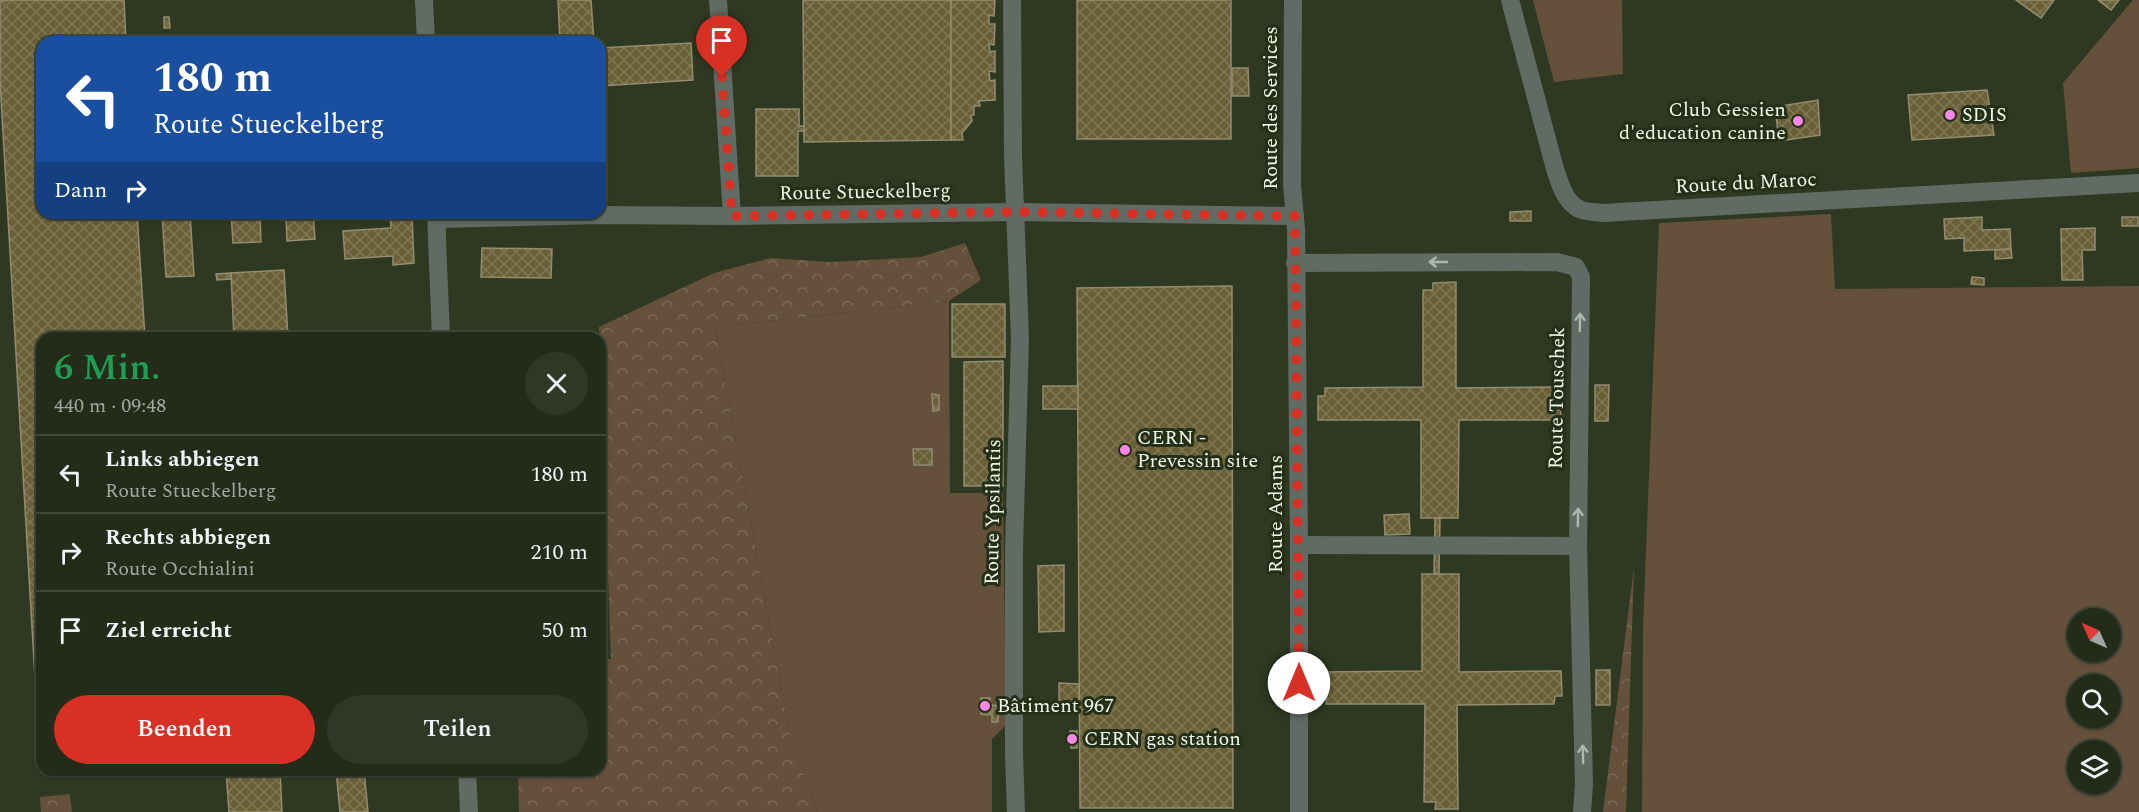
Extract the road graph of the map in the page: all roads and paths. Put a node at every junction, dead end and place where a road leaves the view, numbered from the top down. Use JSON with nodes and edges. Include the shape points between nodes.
{"nodes":[{"id":1,"x":424,"y":0,"type":"edge"},
{"id":2,"x":718,"y":0,"type":"edge"},
{"id":3,"x":1012,"y":0,"type":"edge"},
{"id":4,"x":1293,"y":0,"type":"edge"},
{"id":5,"x":1510,"y":0,"type":"edge"},
{"id":6,"x":426,"y":36,"type":"edge"},
{"id":7,"x":2139,"y":183,"type":"edge"},
{"id":8,"x":1016,"y":212,"type":"junction"},
{"id":9,"x":606,"y":215,"type":"edge"},
{"id":10,"x":732,"y":216,"type":"junction"},
{"id":11,"x":1295,"y":216,"type":"junction"},
{"id":12,"x":437,"y":219,"type":"edge"},
{"id":13,"x":1295,"y":263,"type":"junction"},
{"id":14,"x":441,"y":332,"type":"edge"},
{"id":15,"x":1299,"y":545,"type":"junction"},
{"id":16,"x":1578,"y":546,"type":"junction"},
{"id":17,"x":467,"y":776,"type":"edge"},
{"id":18,"x":469,"y":812,"type":"edge"},
{"id":19,"x":1016,"y":812,"type":"edge"},
{"id":20,"x":1299,"y":812,"type":"edge"},
{"id":21,"x":1582,"y":812,"type":"edge"}],
"edges":[{"from":1,"to":6,"type":"street"},
{"from":2,"to":10,"type":"street"},
{"from":3,"to":8,"type":"street"},
{"from":4,"to":11,"type":"street","name":"Route des Services"},
{"from":5,"to":7,"type":"street","name":"Route du Maroc","via":[[1555,169],[1563,191],[1580,210],[1602,213]]},
{"from":8,"to":10,"type":"street","name":"Route Stueckelberg"},
{"from":8,"to":11,"type":"street","name":"Route Stueckelberg"},
{"from":8,"to":19,"type":"street","name":"Route Ypsilantis","via":[[1020,339],[1014,549]]},
{"from":9,"to":10,"type":"street","name":"Route Stueckelberg"},
{"from":11,"to":13,"type":"street","name":"Route Adams"},
{"from":12,"to":14,"type":"street"},
{"from":13,"to":15,"type":"street","name":"Route Adams"},
{"from":16,"to":13,"type":"street","name":"Route Touschek","one_way":true,"via":[[1581,277],[1576,267],[1557,262]]},
{"from":15,"to":16,"type":"street"},
{"from":15,"to":20,"type":"street","name":"Route Adams"},
{"from":21,"to":16,"type":"street","name":"Route Touschek","one_way":true},
{"from":17,"to":18,"type":"street"}]}
